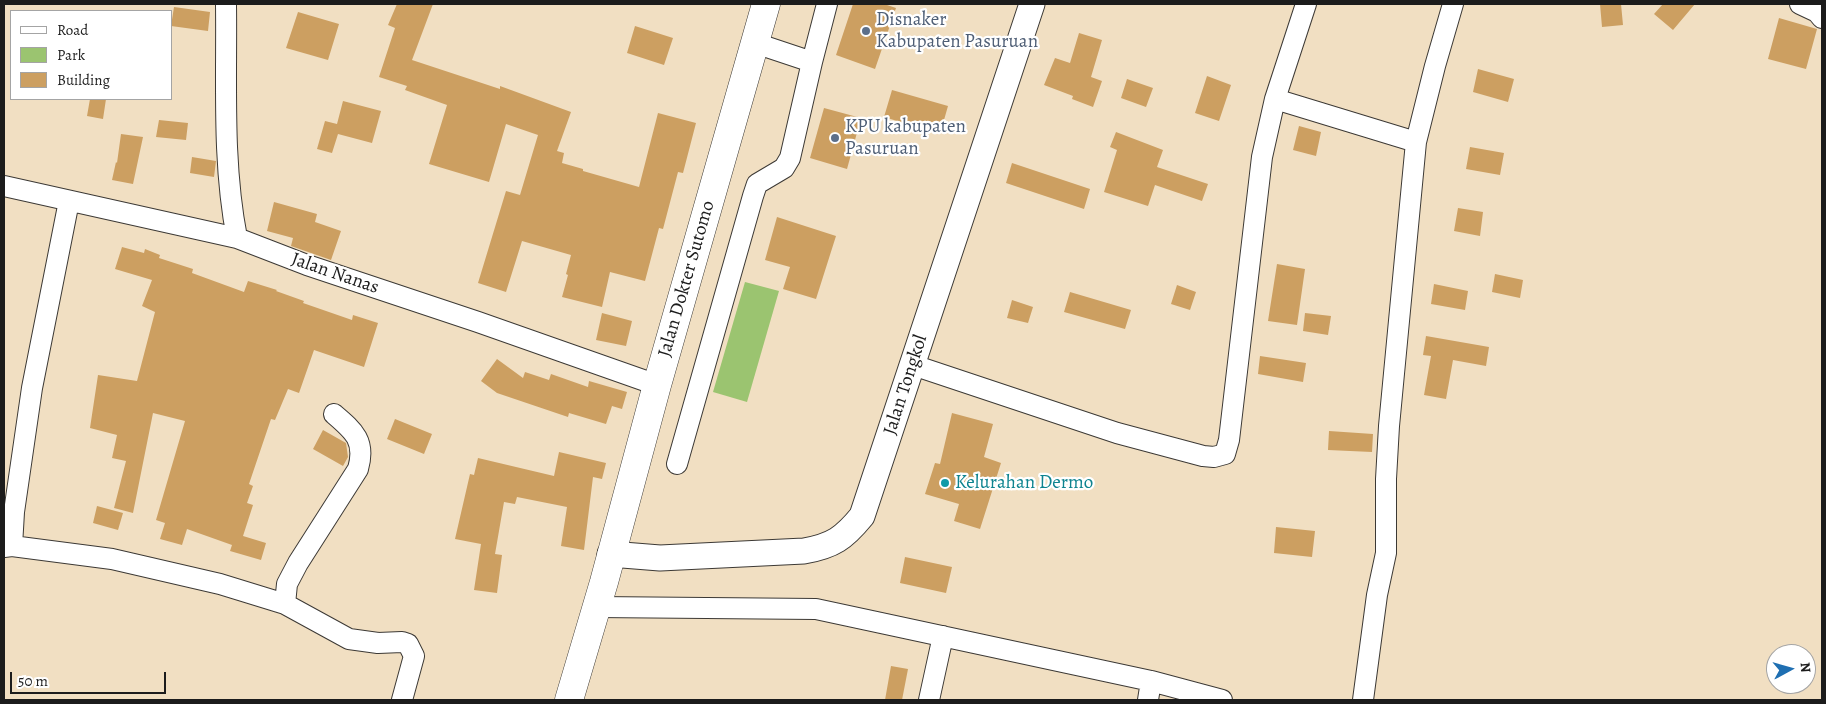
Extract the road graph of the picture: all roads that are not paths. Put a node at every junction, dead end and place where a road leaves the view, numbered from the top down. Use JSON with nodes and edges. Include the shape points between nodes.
{"nodes":[{"id":1,"x":226,"y":4,"type":"edge"},
{"id":2,"x":766,"y":4,"type":"edge"},
{"id":3,"x":826,"y":4,"type":"edge"},
{"id":4,"x":1032,"y":4,"type":"edge"},
{"id":5,"x":1306,"y":4,"type":"edge"},
{"id":6,"x":1453,"y":4,"type":"edge"},
{"id":7,"x":1800,"y":4,"type":"edge"},
{"id":8,"x":1822,"y":18,"type":"edge"},
{"id":9,"x":755,"y":43,"type":"junction"},
{"id":10,"x":812,"y":62,"type":"junction"},
{"id":11,"x":1275,"y":99,"type":"junction"},
{"id":12,"x":1416,"y":142,"type":"junction"},
{"id":13,"x":4,"y":186,"type":"edge"},
{"id":14,"x":69,"y":201,"type":"junction"},
{"id":15,"x":237,"y":238,"type":"junction"},
{"id":16,"x":912,"y":364,"type":"junction"},
{"id":17,"x":656,"y":385,"type":"junction"},
{"id":18,"x":334,"y":414,"type":"dead end"},
{"id":19,"x":677,"y":464,"type":"dead end"},
{"id":20,"x":9,"y":543,"type":"edge"},
{"id":21,"x":610,"y":554,"type":"junction"},
{"id":22,"x":660,"y":558,"type":"junction"},
{"id":23,"x":600,"y":593,"type":"junction"},
{"id":24,"x":286,"y":594,"type":"junction"},
{"id":25,"x":943,"y":636,"type":"junction"},
{"id":26,"x":1150,"y":691,"type":"edge"},
{"id":27,"x":1364,"y":698,"type":"edge"},
{"id":28,"x":402,"y":700,"type":"edge"},
{"id":29,"x":569,"y":700,"type":"edge"},
{"id":30,"x":929,"y":700,"type":"edge"},
{"id":31,"x":1222,"y":700,"type":"edge"}],
"edges":[{"from":1,"to":15,"type":"street","via":[[228,172]]},
{"from":2,"to":9,"type":"highway","name":"Jalan Dokter Sutomo"},
{"from":3,"to":10,"type":"street"},
{"from":4,"to":16,"type":"street","name":"Jalan Tongkol"},
{"from":5,"to":11,"type":"street"},
{"from":6,"to":12,"type":"street"},
{"from":7,"to":8,"type":"street"},
{"from":9,"to":10,"type":"street"},
{"from":9,"to":17,"type":"highway","name":"Jalan Dokter Sutomo"},
{"from":10,"to":19,"type":"street","via":[[790,158],[784,168],[757,184]]},
{"from":11,"to":12,"type":"street"},
{"from":11,"to":16,"type":"street","via":[[1262,157],[1243,332],[1225,454],[1203,456],[1117,433]]},
{"from":12,"to":27,"type":"street","via":[[1386,480],[1386,553],[1377,595]]},
{"from":13,"to":14,"type":"street","name":"Jalan Nanas"},
{"from":14,"to":15,"type":"street","name":"Jalan Nanas"},
{"from":14,"to":20,"type":"street","via":[[32,388]]},
{"from":15,"to":17,"type":"street","name":"Jalan Nanas","via":[[306,265]]},
{"from":16,"to":22,"type":"street","name":"Jalan Tongkol","via":[[862,516],[849,533],[823,547],[804,551]]},
{"from":17,"to":21,"type":"highway","name":"Jalan Dokter Sutomo"},
{"from":18,"to":24,"type":"street","via":[[354,431],[360,444],[361,458],[358,469],[298,563]]},
{"from":20,"to":24,"type":"street","via":[[112,559],[211,582]]},
{"from":21,"to":22,"type":"street","name":"Jalan Tongkol"},
{"from":21,"to":23,"type":"highway","name":"Jalan Dokter Sutomo"},
{"from":22,"to":23,"type":"street","via":[[640,561],[621,569]]},
{"from":23,"to":25,"type":"street","via":[[816,610]]},
{"from":23,"to":29,"type":"highway","name":"Jalan Dokter Sutomo"},
{"from":24,"to":28,"type":"street","via":[[349,639],[408,644],[414,656]]},
{"from":25,"to":26,"type":"street"},
{"from":25,"to":30,"type":"street"},
{"from":26,"to":31,"type":"street"}]}
